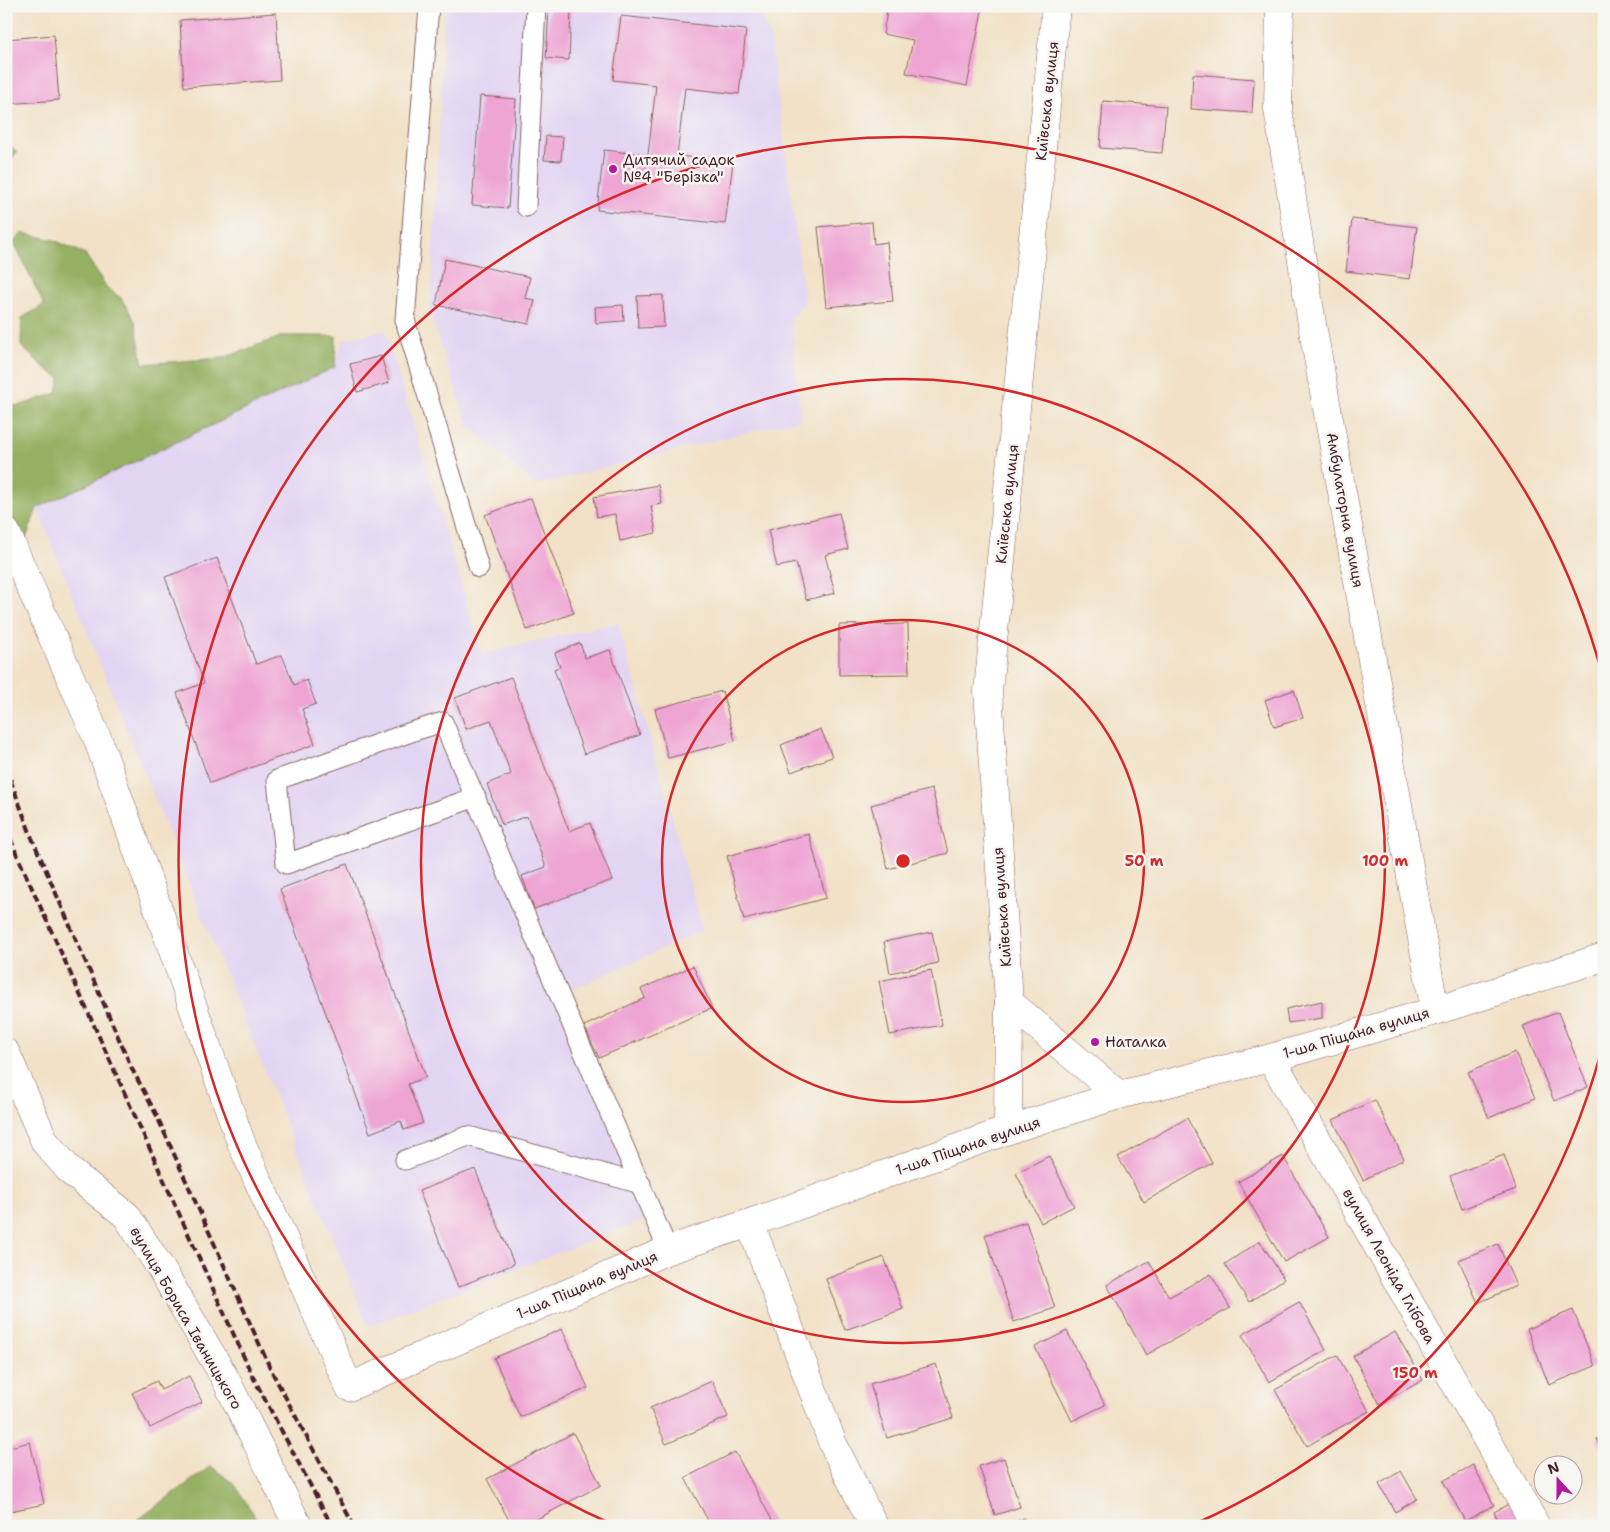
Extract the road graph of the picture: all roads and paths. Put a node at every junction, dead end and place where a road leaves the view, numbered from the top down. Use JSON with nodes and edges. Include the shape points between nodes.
{"nodes":[{"id":1,"x":429,"y":6,"type":"edge"},
{"id":2,"x":536,"y":6,"type":"edge"},
{"id":3,"x":1056,"y":6,"type":"edge"},
{"id":4,"x":1280,"y":6,"type":"edge"},
{"id":5,"x":526,"y":207,"type":"dead end"},
{"id":6,"x":6,"y":532,"type":"edge"},
{"id":7,"x":479,"y":568,"type":"dead end"},
{"id":8,"x":476,"y":797,"type":"junction"},
{"id":9,"x":1604,"y":957,"type":"edge"},
{"id":10,"x":1008,"y":1002,"type":"junction"},
{"id":11,"x":1434,"y":1011,"type":"junction"},
{"id":12,"x":6,"y":1053,"type":"edge"},
{"id":13,"x":1272,"y":1058,"type":"junction"},
{"id":14,"x":1119,"y":1095,"type":"junction"},
{"id":15,"x":1008,"y":1130,"type":"junction"},
{"id":16,"x":405,"y":1160,"type":"dead end"},
{"id":17,"x":641,"y":1184,"type":"junction"},
{"id":18,"x":750,"y":1223,"type":"junction"},
{"id":19,"x":668,"y":1250,"type":"junction"},
{"id":20,"x":298,"y":1526,"type":"edge"},
{"id":21,"x":874,"y":1526,"type":"edge"},
{"id":22,"x":1536,"y":1526,"type":"edge"}],
"edges":[{"from":1,"to":7,"type":"lane","via":[[405,320]]},
{"from":2,"to":5,"type":"lane"},
{"from":3,"to":10,"type":"street","name":"Київська вулиця","via":[[988,691]]},
{"from":4,"to":11,"type":"street","name":"Амбулаторна вулиця","via":[[1278,109]]},
{"from":6,"to":19,"type":"street","name":"1-ша Піщана вулиця","via":[[98,740],[241,1142],[349,1386]]},
{"from":8,"to":8,"type":"lane","via":[[354,840],[286,864],[277,780],[410,732],[443,722]]},
{"from":8,"to":17,"type":"lane"},
{"from":9,"to":11,"type":"street","name":"1-ша Піщана вулиця"},
{"from":10,"to":14,"type":"street"},
{"from":10,"to":15,"type":"street","name":"Київська вулиця"},
{"from":11,"to":13,"type":"street","name":"1-ша Піщана вулиця"},
{"from":12,"to":20,"type":"street","name":"вулиця Бориса Іваницького","via":[[45,1142],[71,1172],[126,1216],[160,1267],[225,1378]]},
{"from":13,"to":14,"type":"street","name":"1-ша Піщана вулиця"},
{"from":13,"to":22,"type":"street","name":"вулиця Леоніда Глібова"},
{"from":14,"to":15,"type":"street","name":"1-ша Піщана вулиця"},
{"from":15,"to":18,"type":"street","name":"1-ша Піщана вулиця"},
{"from":16,"to":17,"type":"lane","via":[[468,1136]]},
{"from":17,"to":19,"type":"lane"},
{"from":18,"to":19,"type":"street","name":"1-ша Піщана вулиця"},
{"from":18,"to":21,"type":"street","via":[[833,1444]]}]}
